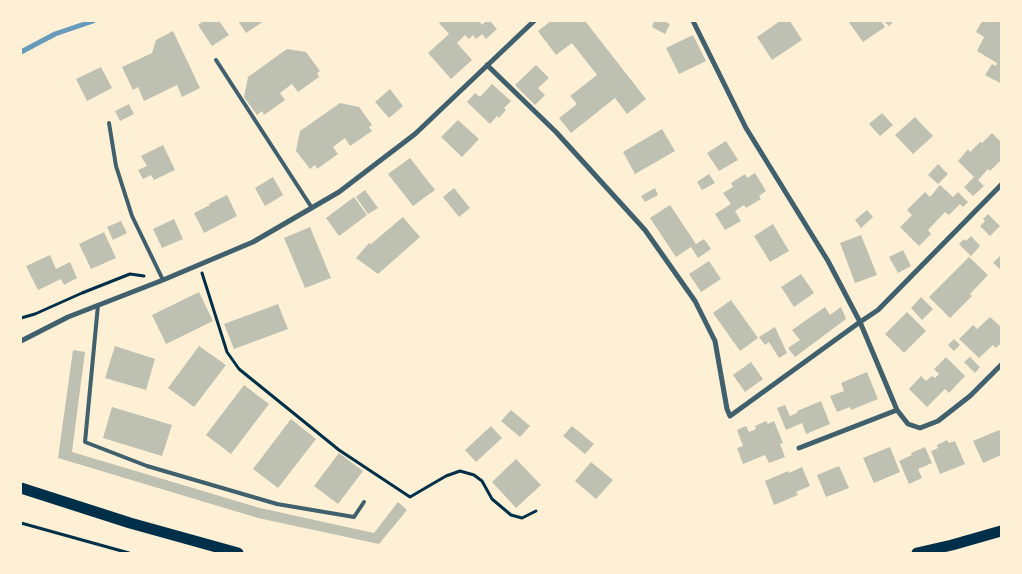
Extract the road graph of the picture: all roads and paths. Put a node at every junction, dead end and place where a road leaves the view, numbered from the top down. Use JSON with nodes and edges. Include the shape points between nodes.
{"nodes":[{"id":1,"x":534,"y":21,"type":"edge"},
{"id":2,"x":693,"y":21,"type":"edge"},
{"id":3,"x":216,"y":60,"type":"dead end"},
{"id":4,"x":486,"y":66,"type":"junction"},
{"id":5,"x":109,"y":123,"type":"dead end"},
{"id":6,"x":1001,"y":185,"type":"edge"},
{"id":7,"x":312,"y":208,"type":"junction"},
{"id":8,"x":200,"y":265,"type":"junction"},
{"id":9,"x":164,"y":280,"type":"junction"},
{"id":10,"x":98,"y":305,"type":"junction"},
{"id":11,"x":21,"y":318,"type":"edge"},
{"id":12,"x":860,"y":322,"type":"junction"},
{"id":13,"x":21,"y":341,"type":"edge"},
{"id":14,"x":1001,"y":365,"type":"edge"},
{"id":15,"x":897,"y":410,"type":"junction"},
{"id":16,"x":799,"y":448,"type":"dead end"},
{"id":17,"x":21,"y":488,"type":"edge"},
{"id":18,"x":364,"y":502,"type":"dead end"},
{"id":19,"x":536,"y":511,"type":"dead end"},
{"id":20,"x":21,"y":523,"type":"edge"},
{"id":21,"x":1001,"y":531,"type":"edge"},
{"id":22,"x":129,"y":553,"type":"edge"},
{"id":23,"x":238,"y":553,"type":"edge"},
{"id":24,"x":917,"y":553,"type":"edge"}],
"edges":[{"from":1,"to":4,"type":"street"},
{"from":2,"to":12,"type":"street","via":[[746,128],[828,261]]},
{"from":3,"to":7,"type":"lane"},
{"from":4,"to":7,"type":"street","via":[[415,134],[339,192]]},
{"from":4,"to":12,"type":"street","via":[[556,132],[645,230],[695,300],[715,341],[730,416]]},
{"from":5,"to":9,"type":"lane","via":[[116,166],[132,216]]},
{"from":6,"to":12,"type":"street","via":[[878,310]]},
{"from":7,"to":8,"type":"street","via":[[252,242]]},
{"from":8,"to":9,"type":"street"},
{"from":8,"to":19,"type":"path","via":[[228,352],[239,370],[339,450],[410,497],[460,471],[482,481],[492,500],[511,515],[522,518]]},
{"from":9,"to":10,"type":"street"},
{"from":9,"to":11,"type":"path","via":[[130,274]]},
{"from":10,"to":13,"type":"street"},
{"from":10,"to":18,"type":"lane","via":[[85,442],[147,466],[277,504],[354,517]]},
{"from":12,"to":15,"type":"street"},
{"from":14,"to":15,"type":"street","via":[[970,396],[938,421],[920,428],[908,424]]},
{"from":15,"to":16,"type":"street"},
{"from":17,"to":23,"type":"main road"},
{"from":20,"to":22,"type":"path"},
{"from":21,"to":24,"type":"main road"}]}
